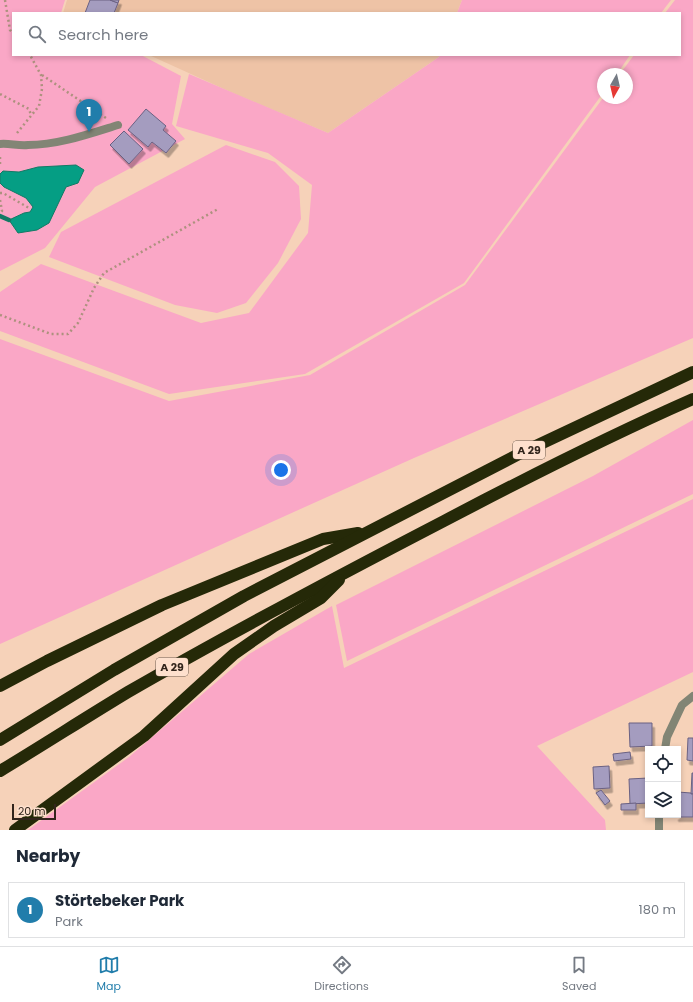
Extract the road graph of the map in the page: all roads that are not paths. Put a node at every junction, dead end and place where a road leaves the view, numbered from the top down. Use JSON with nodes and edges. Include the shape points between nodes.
{"nodes":[{"id":1,"x":118,"y":125,"type":"road end"},
{"id":2,"x":4,"y":143,"type":"edge"},
{"id":3,"x":693,"y":372,"type":"edge"},
{"id":4,"x":693,"y":399,"type":"edge"},
{"id":5,"x":367,"y":532,"type":"junction"},
{"id":6,"x":349,"y":570,"type":"junction"},
{"id":7,"x":0,"y":686,"type":"edge"},
{"id":8,"x":693,"y":696,"type":"edge"},
{"id":9,"x":0,"y":740,"type":"edge"},
{"id":10,"x":667,"y":746,"type":"edge"},
{"id":11,"x":0,"y":771,"type":"edge"},
{"id":12,"x":659,"y":818,"type":"edge"},
{"id":13,"x":15,"y":830,"type":"edge"},
{"id":14,"x":660,"y":830,"type":"edge"}],
"edges":[{"from":1,"to":2,"type":"street","via":[[59,141],[27,146]]},
{"from":3,"to":5,"type":"highway","number":"A 29","via":[[519,454]]},
{"from":4,"to":6,"type":"highway","number":"A 29","via":[[532,476]]},
{"from":5,"to":7,"type":"highway","via":[[323,539],[162,605]]},
{"from":5,"to":9,"type":"highway","number":"A 29","via":[[179,632]]},
{"from":6,"to":11,"type":"highway","number":"A 29","via":[[246,625]]},
{"from":6,"to":13,"type":"highway","via":[[321,598],[234,654],[144,736]]},
{"from":8,"to":10,"type":"street","via":[[682,705]]},
{"from":12,"to":14,"type":"street"}]}
